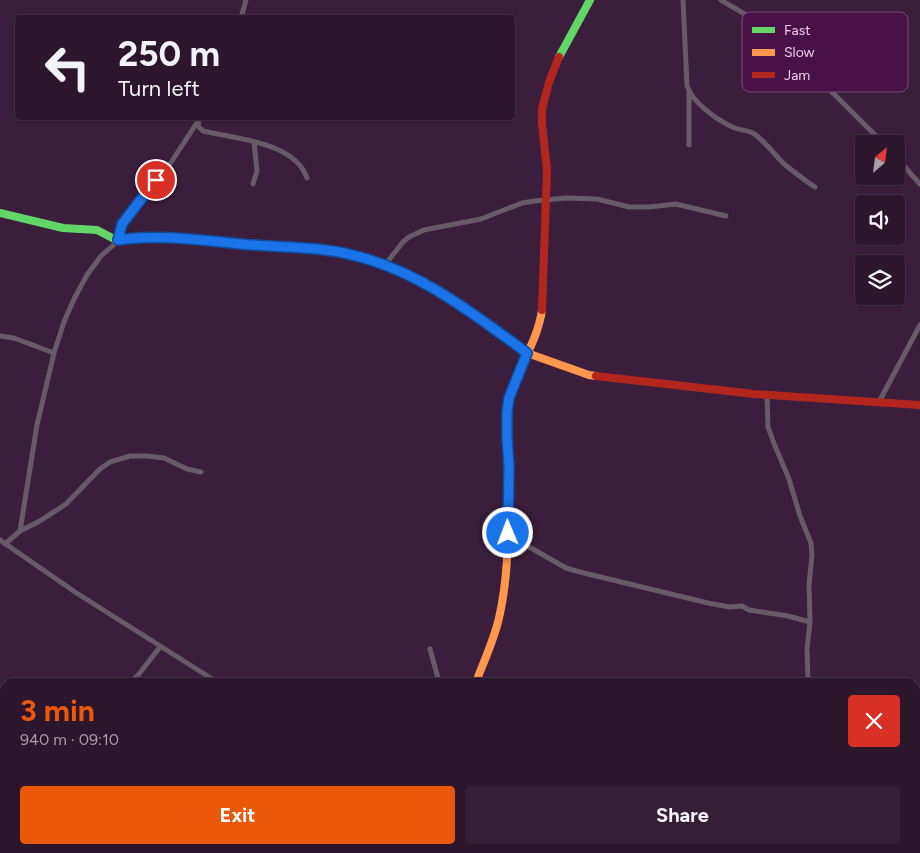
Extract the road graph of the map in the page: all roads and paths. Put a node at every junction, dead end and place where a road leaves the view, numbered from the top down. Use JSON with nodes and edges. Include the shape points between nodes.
{"nodes":[{"id":1,"x":246,"y":0,"type":"edge"},
{"id":2,"x":590,"y":0,"type":"edge"},
{"id":3,"x":683,"y":0,"type":"edge"},
{"id":4,"x":722,"y":0,"type":"edge"},
{"id":5,"x":742,"y":12,"type":"edge"},
{"id":6,"x":242,"y":15,"type":"edge"},
{"id":7,"x":689,"y":91,"type":"junction"},
{"id":8,"x":831,"y":92,"type":"edge"},
{"id":9,"x":198,"y":120,"type":"edge"},
{"id":10,"x":199,"y":120,"type":"edge"},
{"id":11,"x":875,"y":135,"type":"edge"},
{"id":12,"x":254,"y":142,"type":"junction"},
{"id":13,"x":689,"y":146,"type":"dead end"},
{"id":14,"x":905,"y":167,"type":"edge"},
{"id":15,"x":307,"y":178,"type":"dead end"},
{"id":16,"x":253,"y":184,"type":"dead end"},
{"id":17,"x":920,"y":184,"type":"edge"},
{"id":18,"x":815,"y":187,"type":"dead end"},
{"id":19,"x":546,"y":200,"type":"junction"},
{"id":20,"x":0,"y":213,"type":"edge"},
{"id":21,"x":726,"y":216,"type":"dead end"},
{"id":22,"x":118,"y":240,"type":"junction"},
{"id":23,"x":385,"y":265,"type":"junction"},
{"id":24,"x":920,"y":325,"type":"edge"},
{"id":25,"x":0,"y":336,"type":"edge"},
{"id":26,"x":54,"y":353,"type":"junction"},
{"id":27,"x":527,"y":353,"type":"junction"},
{"id":28,"x":766,"y":395,"type":"junction"},
{"id":29,"x":879,"y":402,"type":"junction"},
{"id":30,"x":920,"y":405,"type":"edge"},
{"id":31,"x":201,"y":472,"type":"dead end"},
{"id":32,"x":20,"y":531,"type":"junction"},
{"id":33,"x":0,"y":540,"type":"edge"},
{"id":34,"x":508,"y":540,"type":"junction"},
{"id":35,"x":5,"y":544,"type":"junction"},
{"id":36,"x":810,"y":622,"type":"junction"},
{"id":37,"x":160,"y":647,"type":"junction"},
{"id":38,"x":430,"y":649,"type":"dead end"},
{"id":39,"x":135,"y":678,"type":"edge"},
{"id":40,"x":210,"y":678,"type":"edge"},
{"id":41,"x":438,"y":678,"type":"edge"},
{"id":42,"x":477,"y":678,"type":"edge"},
{"id":43,"x":808,"y":678,"type":"edge"}],
"edges":[{"from":1,"to":6,"type":"street"},
{"from":2,"to":19,"type":"street","via":[[560,56],[545,94],[542,121],[547,158]]},
{"from":3,"to":7,"type":"street"},
{"from":4,"to":5,"type":"street"},
{"from":7,"to":13,"type":"street"},
{"from":7,"to":18,"type":"street","via":[[725,123],[751,131],[783,163]]},
{"from":8,"to":11,"type":"street"},
{"from":9,"to":22,"type":"street","via":[[170,164],[122,224]]},
{"from":10,"to":12,"type":"street","via":[[198,126],[204,131]]},
{"from":12,"to":15,"type":"street","via":[[291,156],[298,161]]},
{"from":12,"to":16,"type":"street","via":[[257,171]]},
{"from":14,"to":17,"type":"street"},
{"from":19,"to":21,"type":"street","via":[[597,199],[629,207],[676,204]]},
{"from":19,"to":23,"type":"street","via":[[522,203],[482,219],[424,230],[403,242]]},
{"from":19,"to":27,"type":"street","via":[[542,311],[540,327]]},
{"from":20,"to":22,"type":"street","via":[[63,228],[97,230]]},
{"from":22,"to":23,"type":"street","via":[[136,237],[297,247],[352,255]]},
{"from":22,"to":26,"type":"street","via":[[87,275],[70,307]]},
{"from":23,"to":27,"type":"street","via":[[443,294]]},
{"from":24,"to":29,"type":"street"},
{"from":25,"to":26,"type":"street"},
{"from":26,"to":32,"type":"street"},
{"from":27,"to":28,"type":"street","via":[[589,375]]},
{"from":27,"to":34,"type":"street","via":[[509,398],[507,412]]},
{"from":28,"to":29,"type":"street"},
{"from":28,"to":36,"type":"street","via":[[768,427],[811,543]]},
{"from":29,"to":30,"type":"street"},
{"from":31,"to":32,"type":"street","via":[[164,458],[121,458],[100,469],[56,511]]},
{"from":32,"to":35,"type":"street"},
{"from":33,"to":35,"type":"street"},
{"from":34,"to":36,"type":"street","via":[[566,568],[584,573],[708,603],[742,606]]},
{"from":34,"to":42,"type":"street","via":[[499,618]]},
{"from":35,"to":37,"type":"street"},
{"from":36,"to":43,"type":"street"},
{"from":37,"to":39,"type":"street"},
{"from":37,"to":40,"type":"street"},
{"from":38,"to":41,"type":"street"}]}
